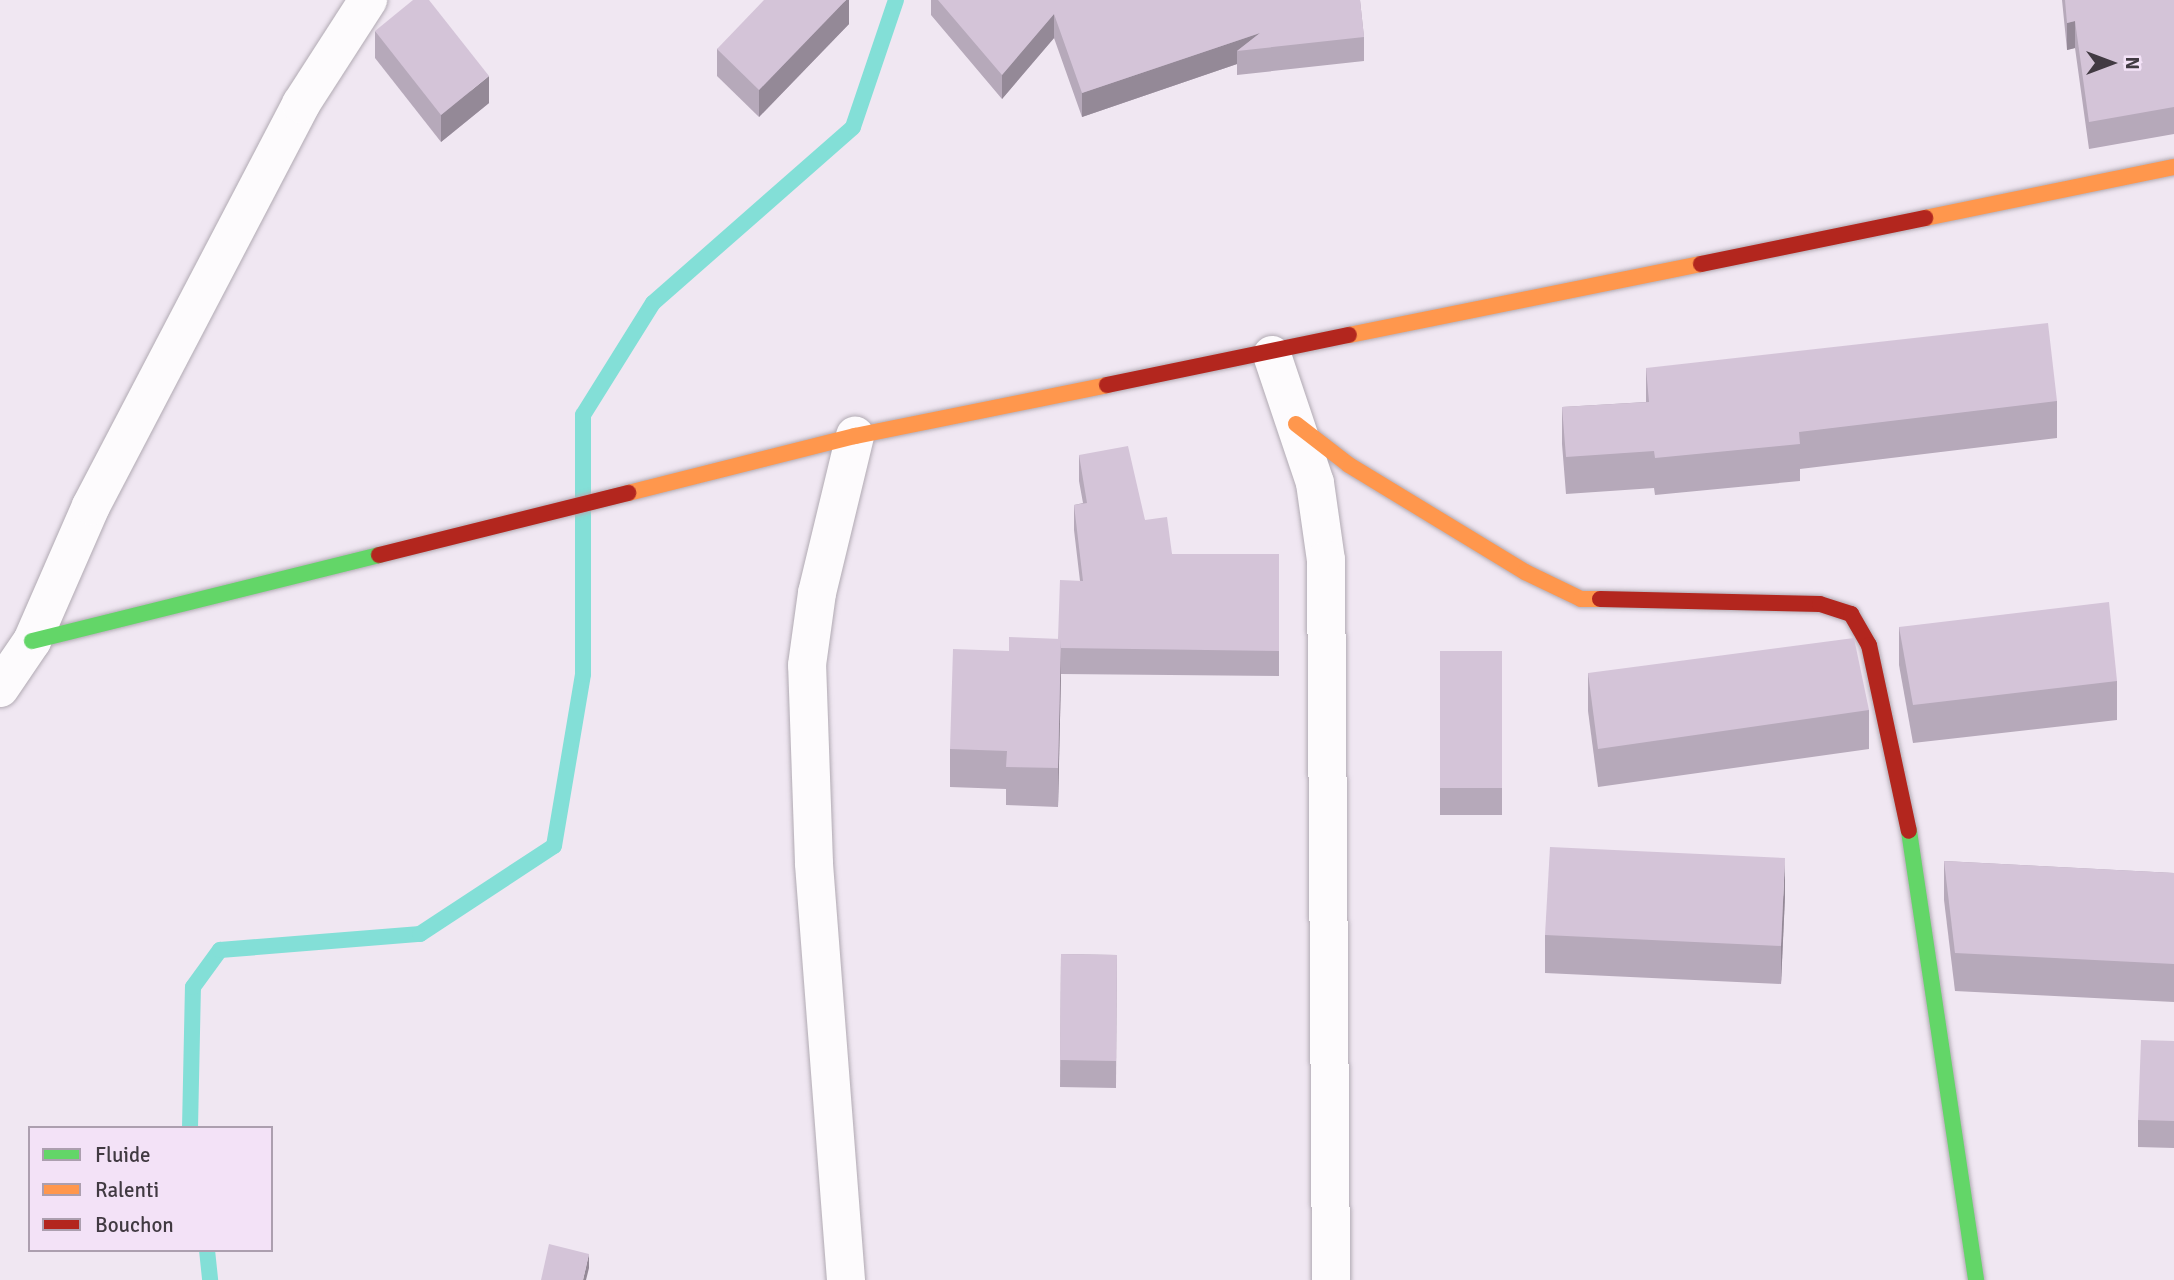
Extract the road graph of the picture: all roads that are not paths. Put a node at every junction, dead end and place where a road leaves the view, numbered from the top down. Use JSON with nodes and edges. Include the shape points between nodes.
{"nodes":[{"id":1,"x":368,"y":0,"type":"edge"},
{"id":2,"x":2174,"y":167,"type":"edge"},
{"id":3,"x":1272,"y":355,"type":"junction"},
{"id":4,"x":1296,"y":424,"type":"junction"},
{"id":5,"x":855,"y":436,"type":"junction"},
{"id":6,"x":32,"y":641,"type":"junction"},
{"id":7,"x":0,"y":688,"type":"edge"},
{"id":8,"x":846,"y":1280,"type":"edge"},
{"id":9,"x":1331,"y":1280,"type":"edge"},
{"id":10,"x":1976,"y":1280,"type":"edge"}],
"edges":[{"from":1,"to":6,"type":"street","via":[[301,104],[91,506]]},
{"from":2,"to":3,"type":"street"},
{"from":3,"to":4,"type":"street"},
{"from":3,"to":5,"type":"street"},
{"from":4,"to":9,"type":"street","via":[[1315,483],[1326,560]]},
{"from":4,"to":10,"type":"street","via":[[1349,465],[1525,572],[1581,599],[1820,604],[1851,614],[1869,645],[1905,808]]},
{"from":5,"to":6,"type":"street"},
{"from":5,"to":8,"type":"street","via":[[819,582],[807,665],[815,877]]},
{"from":6,"to":7,"type":"street"}]}
